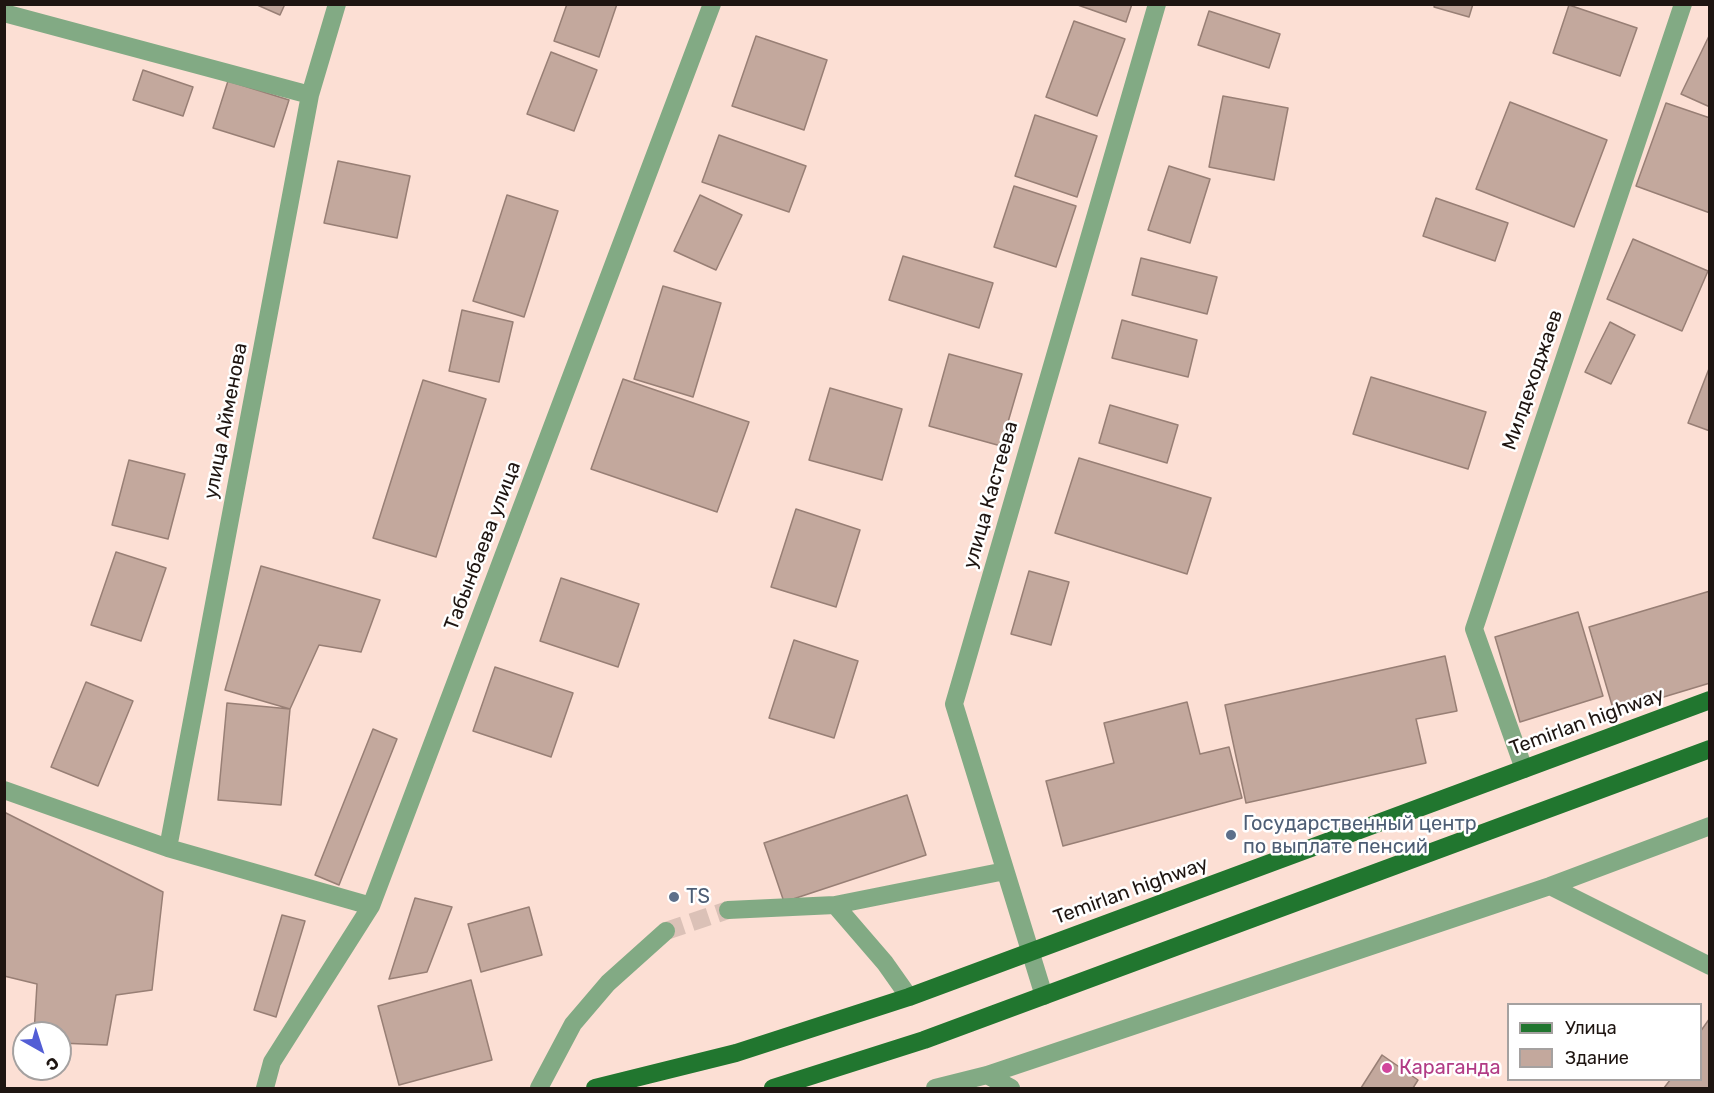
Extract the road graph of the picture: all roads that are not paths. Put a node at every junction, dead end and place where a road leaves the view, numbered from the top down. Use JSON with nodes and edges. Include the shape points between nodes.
{"nodes":[{"id":1,"x":337,"y":4,"type":"edge"},
{"id":2,"x":712,"y":4,"type":"edge"},
{"id":3,"x":1157,"y":4,"type":"edge"},
{"id":4,"x":1683,"y":4,"type":"edge"},
{"id":5,"x":4,"y":13,"type":"edge"},
{"id":6,"x":310,"y":95,"type":"junction"},
{"id":7,"x":1710,"y":700,"type":"edge"},
{"id":8,"x":1710,"y":749,"type":"edge"},
{"id":9,"x":1524,"y":769,"type":"junction"},
{"id":10,"x":4,"y":790,"type":"edge"},
{"id":11,"x":1710,"y":826,"type":"edge"},
{"id":12,"x":168,"y":848,"type":"junction"},
{"id":13,"x":1005,"y":871,"type":"junction"},
{"id":14,"x":1550,"y":886,"type":"junction"},
{"id":15,"x":835,"y":905,"type":"junction"},
{"id":16,"x":371,"y":906,"type":"junction"},
{"id":17,"x":728,"y":910,"type":"tunnel mouth"},
{"id":18,"x":666,"y":931,"type":"tunnel mouth"},
{"id":19,"x":1030,"y":952,"type":"junction"},
{"id":20,"x":1710,"y":966,"type":"edge"},
{"id":21,"x":1044,"y":996,"type":"junction"},
{"id":22,"x":909,"y":998,"type":"junction"},
{"id":23,"x":987,"y":1074,"type":"junction"},
{"id":24,"x":265,"y":1089,"type":"edge"},
{"id":25,"x":538,"y":1089,"type":"edge"},
{"id":26,"x":596,"y":1089,"type":"edge"},
{"id":27,"x":773,"y":1089,"type":"edge"},
{"id":28,"x":935,"y":1089,"type":"edge"},
{"id":29,"x":1011,"y":1089,"type":"edge"}],
"edges":[{"from":1,"to":6,"type":"street","name":"улица Айменова"},
{"from":2,"to":16,"type":"street","name":"Табынбаева улица"},
{"from":3,"to":13,"type":"street","name":"улица Кастеева","via":[[954,704]]},
{"from":4,"to":9,"type":"street","name":"Милдеходжаев","via":[[1474,628]]},
{"from":5,"to":6,"type":"street"},
{"from":6,"to":12,"type":"street","name":"улица Айменова"},
{"from":7,"to":9,"type":"main road","name":"Temirlan highway"},
{"from":8,"to":21,"type":"main road"},
{"from":9,"to":19,"type":"main road","name":"Temirlan highway"},
{"from":10,"to":12,"type":"street"},
{"from":11,"to":14,"type":"street"},
{"from":12,"to":16,"type":"street"},
{"from":13,"to":15,"type":"street"},
{"from":13,"to":19,"type":"street","name":"улица Кастеева"},
{"from":14,"to":20,"type":"street"},
{"from":14,"to":23,"type":"street"},
{"from":15,"to":17,"type":"street"},
{"from":15,"to":22,"type":"street","via":[[885,963]]},
{"from":16,"to":24,"type":"street","name":"Табынбаева улица","via":[[272,1062]]},
{"from":18,"to":25,"type":"street","via":[[608,983],[573,1024]]},
{"from":19,"to":21,"type":"street","name":"улица Кастеева"},
{"from":19,"to":22,"type":"main road","name":"Temirlan highway"},
{"from":21,"to":27,"type":"main road"},
{"from":22,"to":26,"type":"main road","name":"Temirlan highway","via":[[736,1053]]},
{"from":23,"to":28,"type":"street"},
{"from":23,"to":29,"type":"street"}]}
